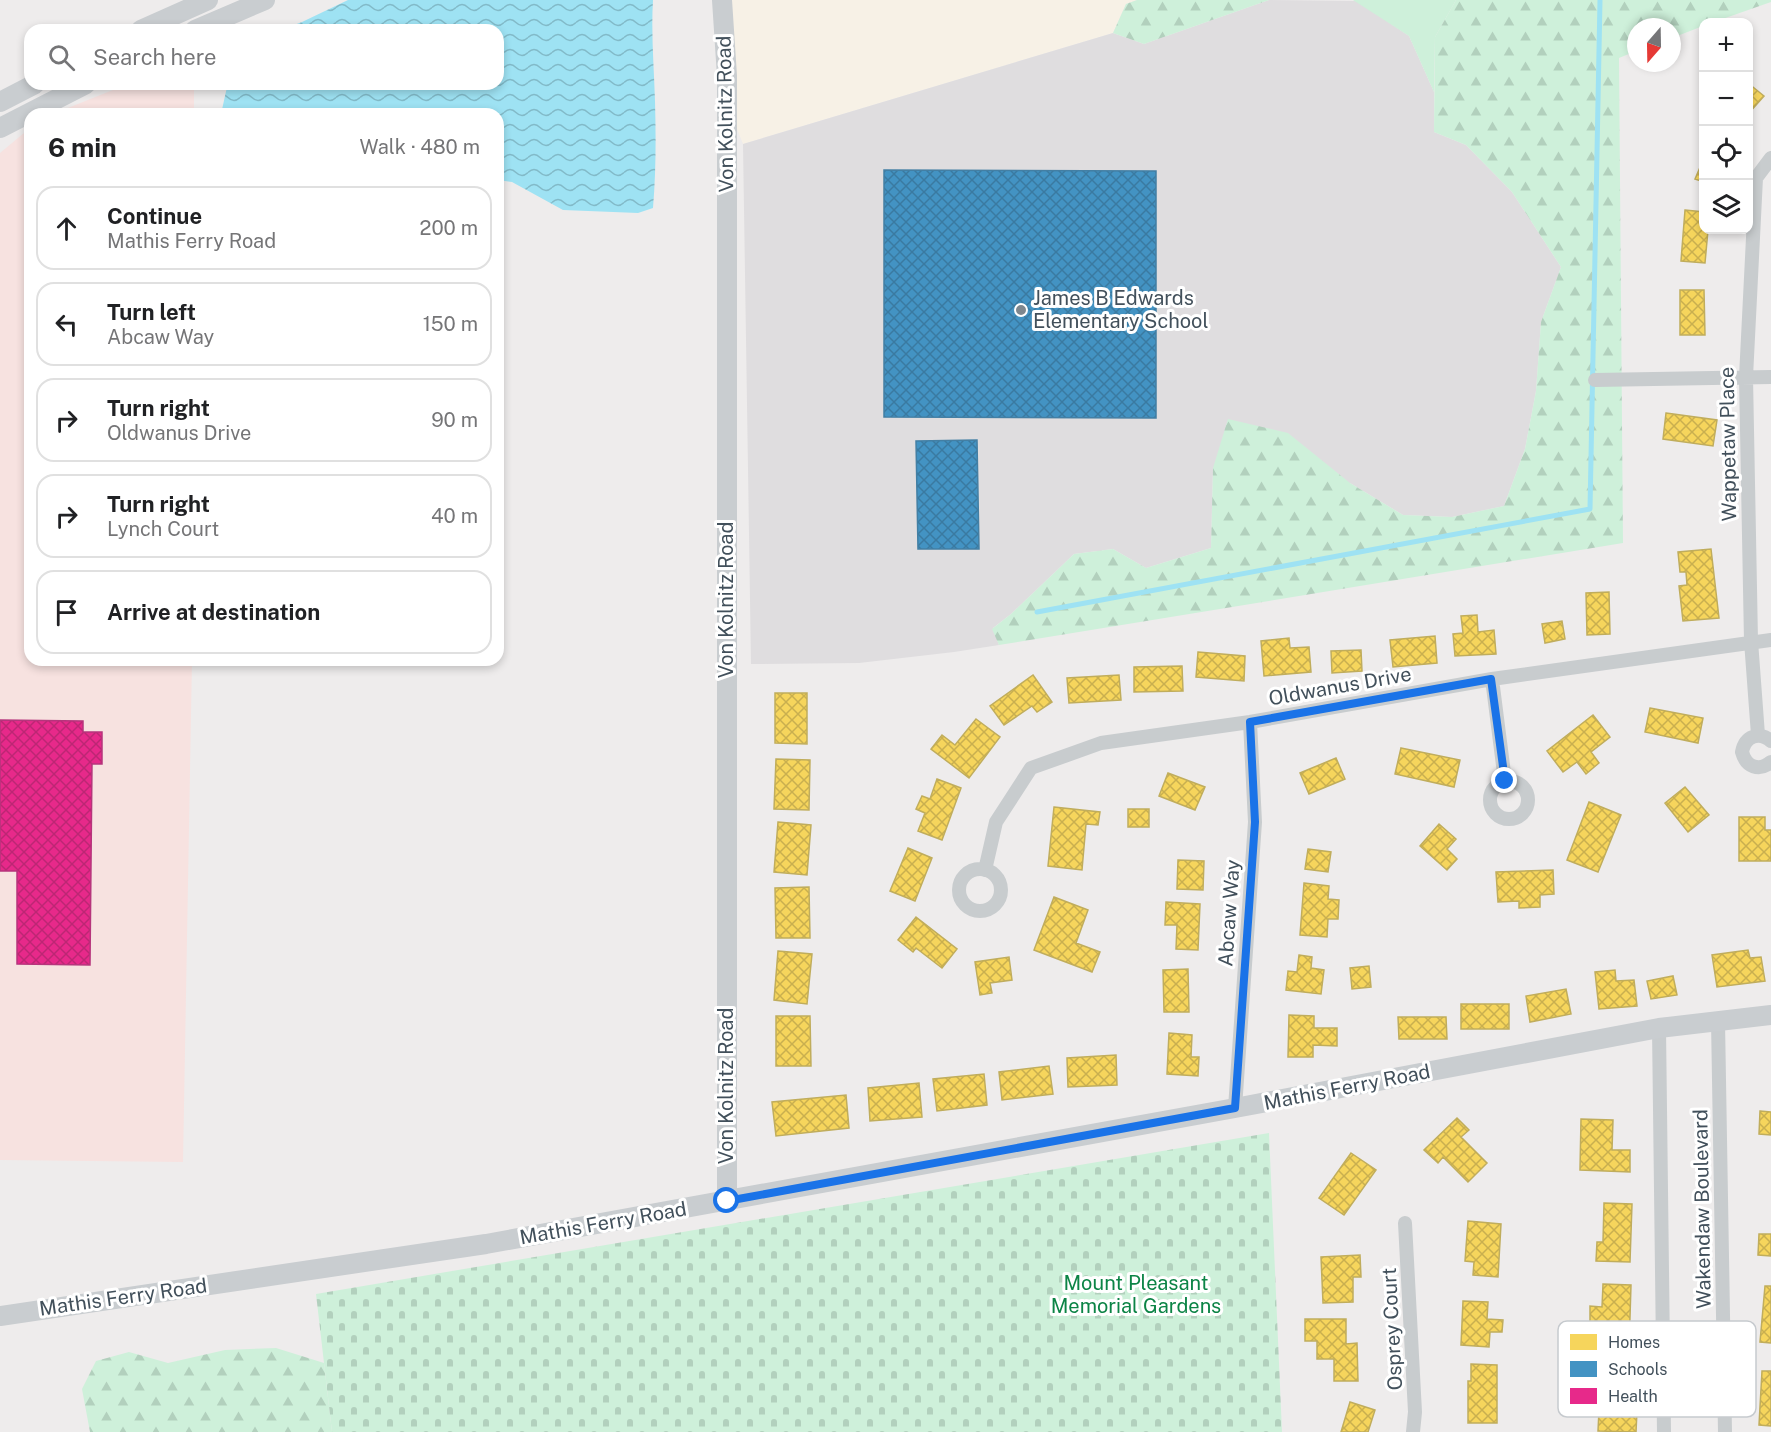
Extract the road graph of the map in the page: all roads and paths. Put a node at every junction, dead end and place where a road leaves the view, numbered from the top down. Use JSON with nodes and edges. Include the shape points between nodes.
{"nodes":[{"id":1,"x":208,"y":0,"type":"edge"},
{"id":2,"x":265,"y":0,"type":"edge"},
{"id":3,"x":722,"y":0,"type":"edge"},
{"id":4,"x":154,"y":24,"type":"edge"},
{"id":5,"x":209,"y":24,"type":"edge"},
{"id":6,"x":24,"y":90,"type":"edge"},
{"id":7,"x":75,"y":90,"type":"edge"},
{"id":8,"x":0,"y":102,"type":"edge"},
{"id":9,"x":40,"y":108,"type":"edge"},
{"id":10,"x":24,"y":116,"type":"edge"},
{"id":11,"x":0,"y":129,"type":"edge"},
{"id":12,"x":1771,"y":158,"type":"edge"},
{"id":13,"x":1746,"y":377,"type":"junction"},
{"id":14,"x":1771,"y":377,"type":"edge"},
{"id":15,"x":1595,"y":380,"type":"dead end"},
{"id":16,"x":1771,"y":640,"type":"edge"},
{"id":17,"x":1751,"y":641,"type":"junction"},
{"id":18,"x":1491,"y":679,"type":"junction"},
{"id":19,"x":1250,"y":722,"type":"junction"},
{"id":20,"x":1765,"y":738,"type":"edge"},
{"id":21,"x":1771,"y":762,"type":"edge"},
{"id":22,"x":1505,"y":781,"type":"dead end"},
{"id":23,"x":985,"y":870,"type":"dead end"},
{"id":24,"x":1771,"y":1015,"type":"edge"},
{"id":25,"x":1718,"y":1021,"type":"junction"},
{"id":26,"x":1659,"y":1028,"type":"junction"},
{"id":27,"x":1235,"y":1108,"type":"junction"},
{"id":28,"x":727,"y":1201,"type":"junction"},
{"id":29,"x":1406,"y":1224,"type":"dead end"},
{"id":30,"x":0,"y":1316,"type":"edge"},
{"id":31,"x":1663,"y":1321,"type":"edge"},
{"id":32,"x":1723,"y":1321,"type":"edge"},
{"id":33,"x":1664,"y":1417,"type":"edge"},
{"id":34,"x":1725,"y":1417,"type":"edge"},
{"id":35,"x":1413,"y":1432,"type":"edge"},
{"id":36,"x":1664,"y":1432,"type":"edge"},
{"id":37,"x":1725,"y":1432,"type":"edge"}],
"edges":[{"from":1,"to":4,"type":"main road"},
{"from":2,"to":5,"type":"main road"},
{"from":3,"to":28,"type":"main road","name":"Von Kolnitz Road","via":[[727,76]]},
{"from":6,"to":8,"type":"main road"},
{"from":7,"to":9,"type":"main road"},
{"from":10,"to":11,"type":"main road"},
{"from":12,"to":13,"type":"street","name":"Wappetaw Place","via":[[1756,178]]},
{"from":13,"to":14,"type":"street"},
{"from":13,"to":15,"type":"street"},
{"from":13,"to":17,"type":"street","name":"Wappetaw Place"},
{"from":16,"to":17,"type":"street","name":"Oldwanus Drive"},
{"from":17,"to":18,"type":"street","name":"Oldwanus Drive"},
{"from":17,"to":20,"type":"street","name":"Wappetaw Place"},
{"from":18,"to":19,"type":"street","name":"Oldwanus Drive"},
{"from":18,"to":22,"type":"street"},
{"from":19,"to":23,"type":"street","name":"Oldwanus Drive","via":[[1101,743],[1031,768],[996,822]]},
{"from":19,"to":27,"type":"street","name":"Abcaw Way","via":[[1255,822]]},
{"from":20,"to":21,"type":"street","name":"Wappetaw Place","via":[[1747,740],[1742,752],[1747,764],[1759,768]]},
{"from":24,"to":25,"type":"main road","name":"Mathis Ferry Road"},
{"from":25,"to":26,"type":"main road","name":"Mathis Ferry Road"},
{"from":25,"to":32,"type":"street","name":"Wakendaw Boulevard"},
{"from":26,"to":27,"type":"main road","name":"Mathis Ferry Road"},
{"from":26,"to":31,"type":"street","name":"Wakendaw Boulevard"},
{"from":27,"to":28,"type":"main road","name":"Mathis Ferry Road"},
{"from":28,"to":30,"type":"main road","name":"Mathis Ferry Road","via":[[486,1244]]},
{"from":29,"to":35,"type":"street","name":"Osprey Court"},
{"from":33,"to":36,"type":"street","name":"Wakendaw Boulevard"},
{"from":34,"to":37,"type":"street","name":"Wakendaw Boulevard"}]}
